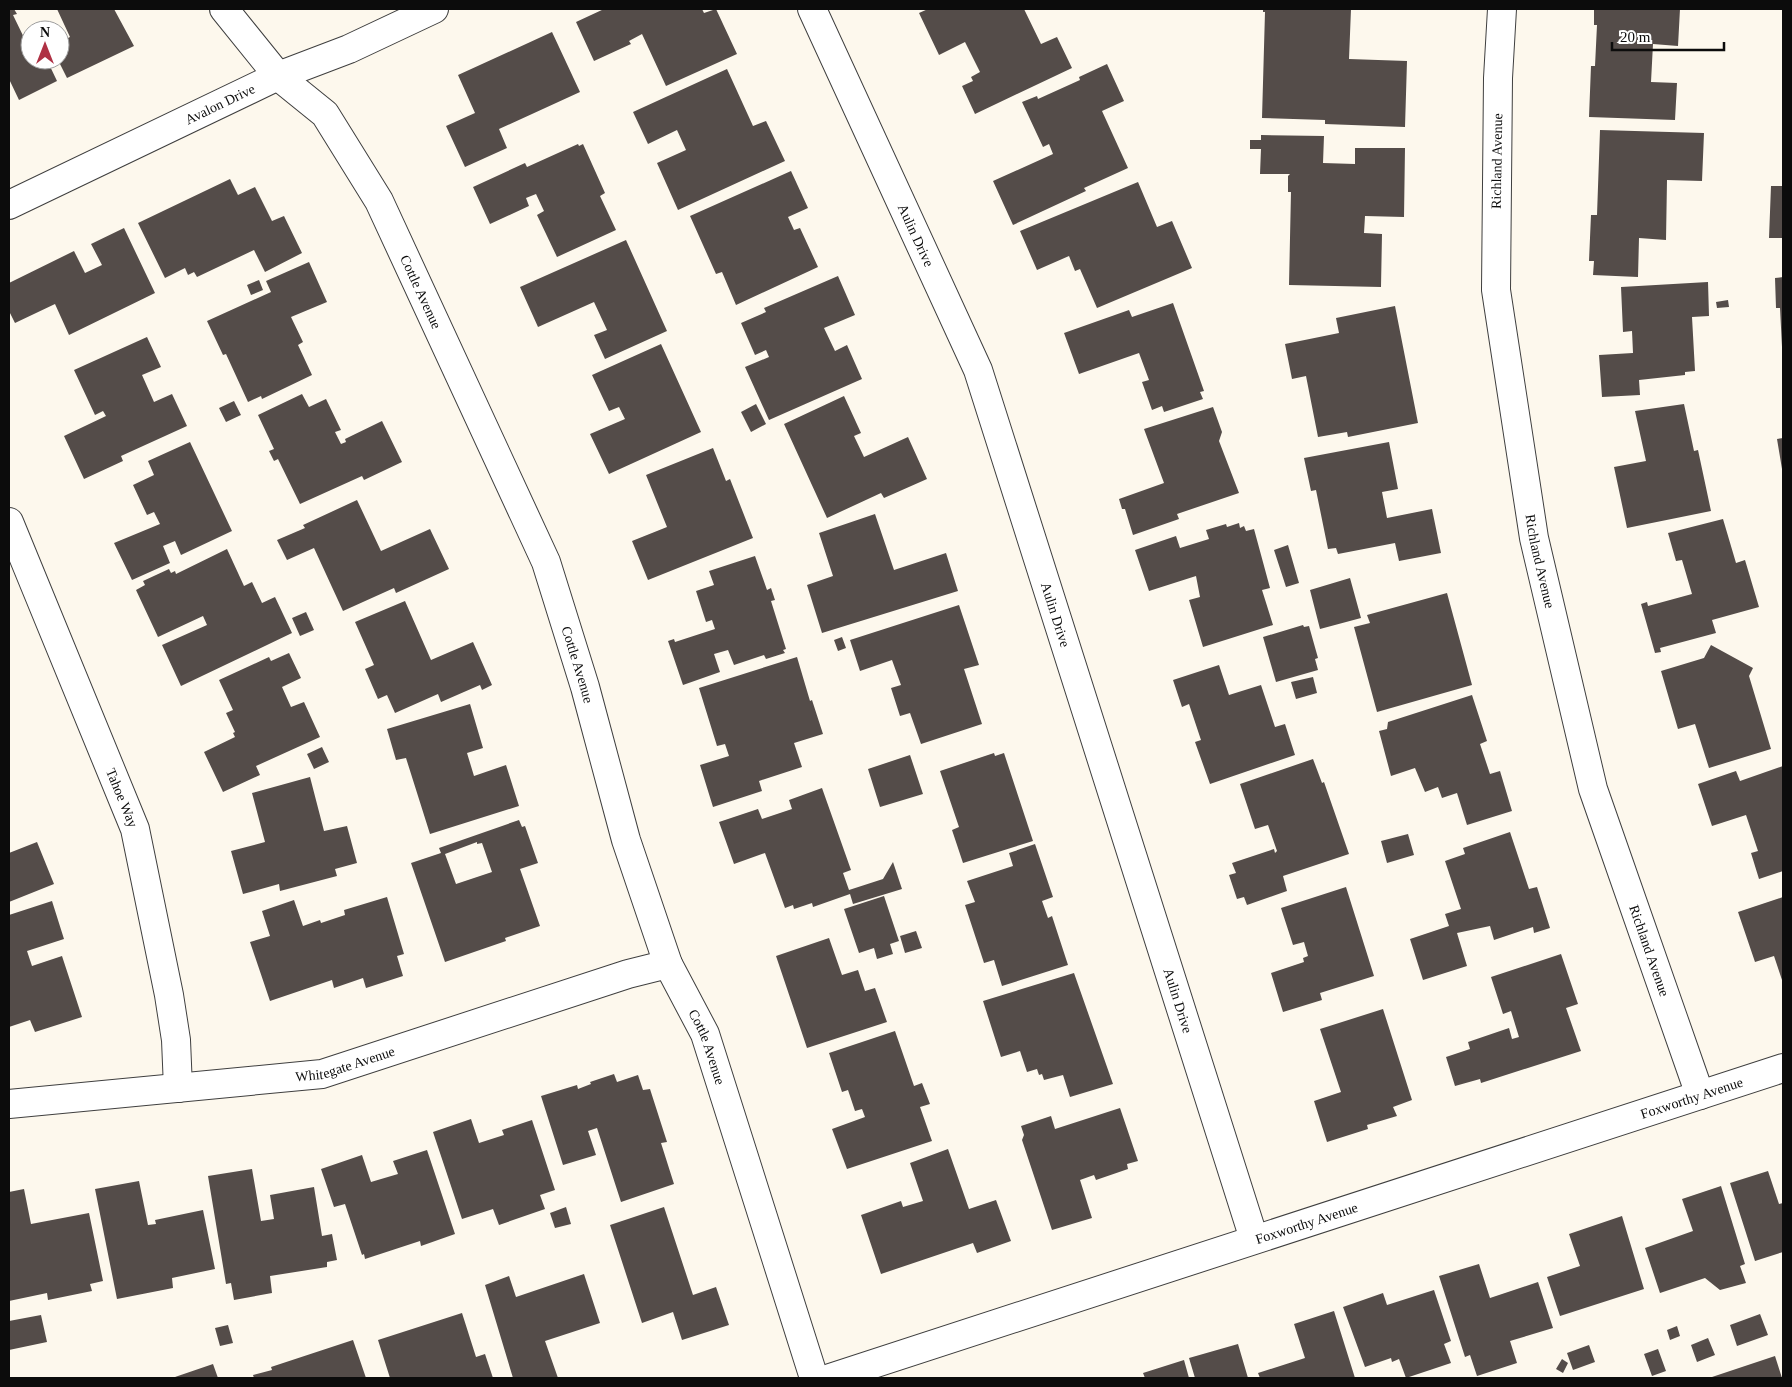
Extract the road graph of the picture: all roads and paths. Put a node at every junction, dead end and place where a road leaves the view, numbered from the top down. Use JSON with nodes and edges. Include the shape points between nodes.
{"nodes":[{"id":1,"x":224,"y":9,"type":"edge"},
{"id":2,"x":434,"y":9,"type":"edge"},
{"id":3,"x":812,"y":9,"type":"edge"},
{"id":4,"x":1502,"y":9,"type":"edge"},
{"id":5,"x":278,"y":76,"type":"junction"},
{"id":6,"x":9,"y":205,"type":"edge"},
{"id":7,"x":9,"y":522,"type":"edge"},
{"id":8,"x":668,"y":964,"type":"junction"},
{"id":9,"x":1783,"y":1068,"type":"edge"},
{"id":10,"x":178,"y":1088,"type":"junction"},
{"id":11,"x":1700,"y":1095,"type":"junction"},
{"id":12,"x":9,"y":1104,"type":"edge"},
{"id":13,"x":1254,"y":1239,"type":"junction"},
{"id":14,"x":814,"y":1378,"type":"edge"},
{"id":15,"x":830,"y":1378,"type":"edge"}],
"edges":[{"from":1,"to":5,"type":"street","name":"Cottle Avenue"},
{"from":2,"to":5,"type":"street","name":"Avalon Drive","via":[[350,49]]},
{"from":3,"to":13,"type":"street","name":"Aulin Drive","via":[[978,370]]},
{"from":4,"to":11,"type":"street","name":"Richland Avenue","via":[[1498,78],[1496,290],[1534,538],[1593,789]]},
{"from":5,"to":6,"type":"street","name":"Avalon Drive"},
{"from":5,"to":8,"type":"street","name":"Cottle Avenue","via":[[325,114],[378,201],[546,562],[585,687],[626,840]]},
{"from":7,"to":10,"type":"street","name":"Tahoe Way","via":[[135,829],[169,995],[176,1040]]},
{"from":8,"to":10,"type":"street","name":"Whitegate Avenue","via":[[628,974],[322,1074]]},
{"from":8,"to":14,"type":"street","name":"Cottle Avenue","via":[[705,1034]]},
{"from":9,"to":11,"type":"street","name":"Foxworthy Avenue"},
{"from":10,"to":12,"type":"street","name":"Whitegate Avenue"},
{"from":11,"to":13,"type":"street","name":"Foxworthy Avenue"},
{"from":13,"to":15,"type":"street","name":"Foxworthy Avenue"}]}
